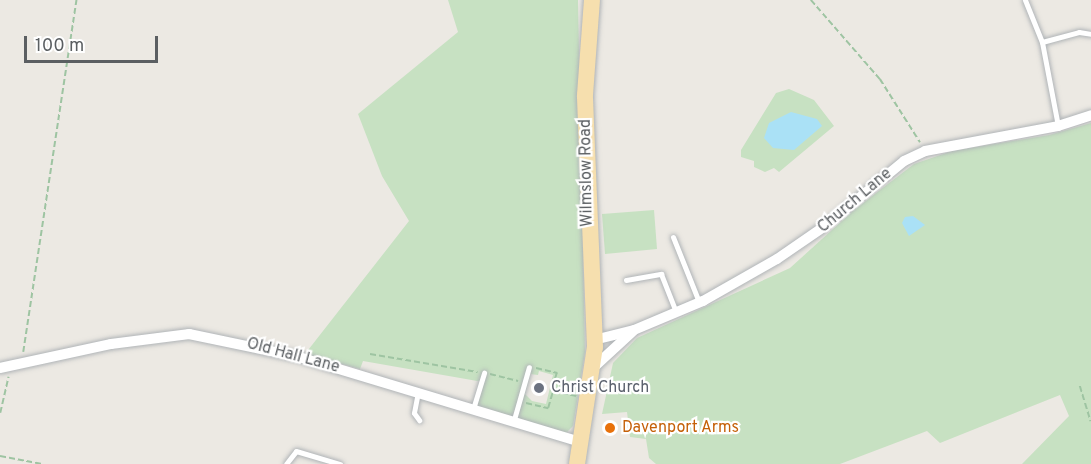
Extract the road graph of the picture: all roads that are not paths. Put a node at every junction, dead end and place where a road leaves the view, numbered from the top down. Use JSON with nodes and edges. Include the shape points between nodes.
{"nodes":[{"id":1,"x":592,"y":0,"type":"edge"},
{"id":2,"x":1025,"y":0,"type":"edge"},
{"id":3,"x":1091,"y":34,"type":"edge"},
{"id":4,"x":1042,"y":42,"type":"junction"},
{"id":5,"x":1091,"y":115,"type":"edge"},
{"id":6,"x":1058,"y":126,"type":"junction"},
{"id":7,"x":673,"y":237,"type":"dead end"},
{"id":8,"x":626,"y":280,"type":"dead end"},
{"id":9,"x":699,"y":302,"type":"junction"},
{"id":10,"x":676,"y":312,"type":"junction"},
{"id":11,"x":634,"y":330,"type":"junction"},
{"id":12,"x":594,"y":343,"type":"junction"},
{"id":13,"x":529,"y":367,"type":"road end"},
{"id":14,"x":594,"y":367,"type":"junction"},
{"id":15,"x":5,"y":368,"type":"edge"},
{"id":16,"x":484,"y":373,"type":"road end"},
{"id":17,"x":418,"y":392,"type":"junction"},
{"id":18,"x":473,"y":411,"type":"junction"},
{"id":19,"x":419,"y":420,"type":"dead end"},
{"id":20,"x":513,"y":424,"type":"junction"},
{"id":21,"x":580,"y":442,"type":"junction"},
{"id":22,"x":286,"y":464,"type":"edge"},
{"id":23,"x":340,"y":464,"type":"edge"},
{"id":24,"x":577,"y":464,"type":"edge"}],
"edges":[{"from":1,"to":12,"type":"main road","name":"Wilmslow Road","via":[[585,95]]},
{"from":2,"to":4,"type":"lane"},
{"from":3,"to":4,"type":"lane","via":[[1079,32]]},
{"from":4,"to":6,"type":"lane"},
{"from":5,"to":6,"type":"street","name":"Church Lane"},
{"from":6,"to":9,"type":"street","name":"Church Lane","via":[[925,151],[891,171],[802,244]]},
{"from":7,"to":9,"type":"lane"},
{"from":8,"to":10,"type":"lane","via":[[661,274]]},
{"from":9,"to":10,"type":"street","name":"Church Lane"},
{"from":10,"to":11,"type":"street","name":"Church Lane"},
{"from":11,"to":12,"type":"street","name":"Church Lane"},
{"from":11,"to":14,"type":"street","name":"Church Lane"},
{"from":12,"to":14,"type":"main road","name":"Wilmslow Road"},
{"from":13,"to":20,"type":"lane"},
{"from":14,"to":21,"type":"main road","name":"Wilmslow Road"},
{"from":15,"to":17,"type":"street","name":"Old Hall Lane","via":[[111,344],[189,334],[290,354]]},
{"from":16,"to":18,"type":"lane"},
{"from":17,"to":18,"type":"street","name":"Old Hall Lane"},
{"from":17,"to":19,"type":"lane","via":[[414,413]]},
{"from":18,"to":20,"type":"street","name":"Old Hall Lane"},
{"from":20,"to":21,"type":"street","name":"Old Hall Lane"},
{"from":21,"to":24,"type":"main road","name":"Wilmslow Road"},
{"from":22,"to":23,"type":"lane","via":[[296,451]]}]}
